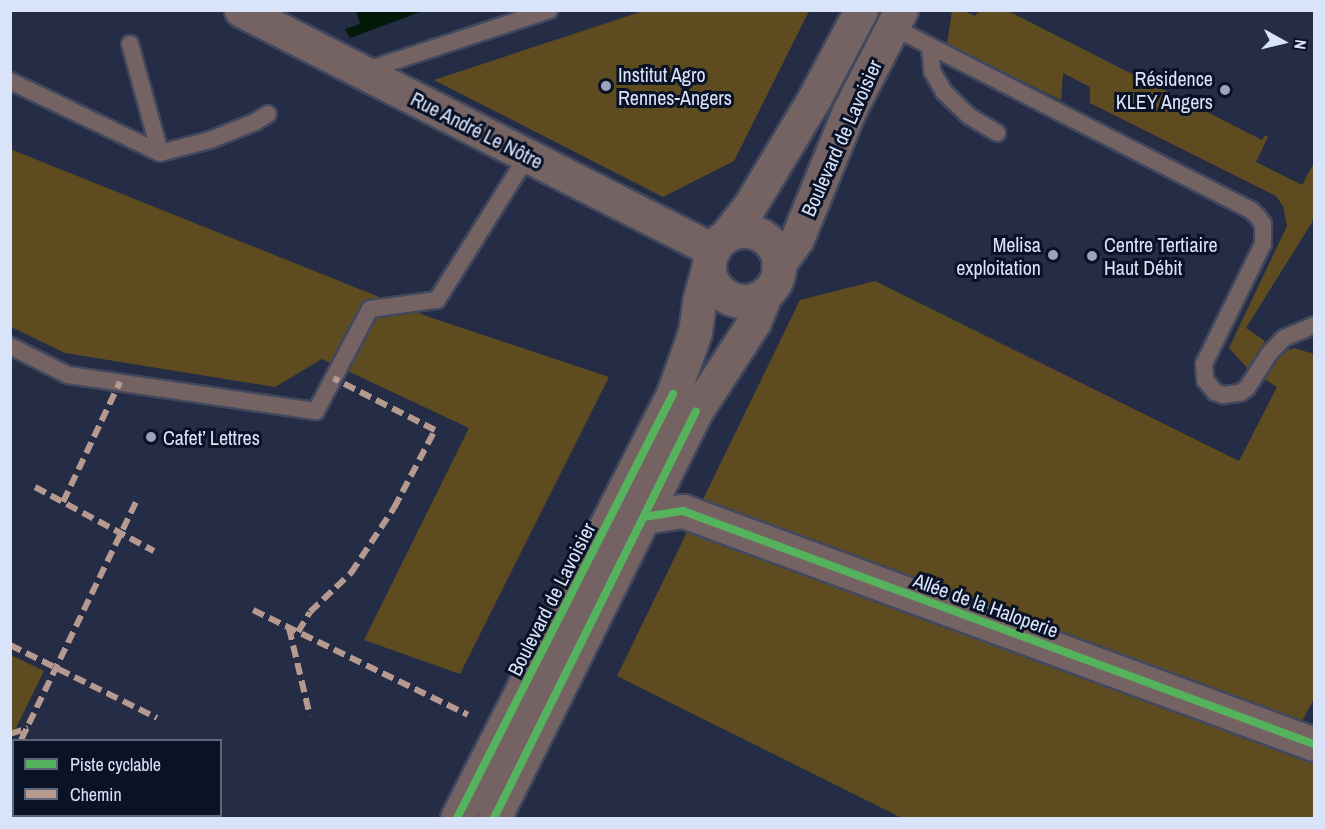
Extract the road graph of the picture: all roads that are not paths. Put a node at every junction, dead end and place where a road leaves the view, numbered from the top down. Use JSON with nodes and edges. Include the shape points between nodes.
{"nodes":[{"id":1,"x":241,"y":10,"type":"edge"},
{"id":2,"x":861,"y":10,"type":"edge"},
{"id":3,"x":552,"y":11,"type":"edge"},
{"id":4,"x":897,"y":19,"type":"edge"},
{"id":5,"x":130,"y":44,"type":"dead end"},
{"id":6,"x":930,"y":46,"type":"junction"},
{"id":7,"x":362,"y":72,"type":"junction"},
{"id":8,"x":10,"y":81,"type":"edge"},
{"id":9,"x":268,"y":114,"type":"dead end"},
{"id":10,"x":997,"y":132,"type":"dead end"},
{"id":11,"x":160,"y":153,"type":"junction"},
{"id":12,"x":528,"y":155,"type":"junction"},
{"id":13,"x":716,"y":250,"type":"junction"},
{"id":14,"x":772,"y":279,"type":"junction"},
{"id":15,"x":1314,"y":325,"type":"edge"},
{"id":16,"x":10,"y":346,"type":"edge"},
{"id":17,"x":644,"y":517,"type":"junction"},
{"id":18,"x":1314,"y":744,"type":"edge"},
{"id":19,"x":457,"y":819,"type":"edge"},
{"id":20,"x":494,"y":819,"type":"edge"}],
"edges":[{"from":1,"to":7,"type":"street","name":"Rue André Le Nôtre"},
{"from":2,"to":13,"type":"street","name":"Boulevard de Lavoisier","via":[[815,97],[749,207]]},
{"from":3,"to":7,"type":"lane"},
{"from":4,"to":6,"type":"lane"},
{"from":4,"to":14,"type":"street","name":"Boulevard de Lavoisier","via":[[849,111],[796,239]]},
{"from":5,"to":11,"type":"lane"},
{"from":6,"to":10,"type":"lane","via":[[932,71],[944,92],[969,116]]},
{"from":6,"to":15,"type":"lane","via":[[1258,217],[1263,224],[1263,244],[1204,364],[1205,380],[1215,392],[1240,393],[1284,338]]},
{"from":7,"to":12,"type":"street","name":"Rue André Le Nôtre"},
{"from":8,"to":11,"type":"lane"},
{"from":9,"to":11,"type":"lane","via":[[210,140]]},
{"from":12,"to":13,"type":"street","name":"Rue André Le Nôtre"},
{"from":12,"to":16,"type":"lane","via":[[437,300],[370,309],[316,411],[68,375]]},
{"from":13,"to":14,"type":"street","via":[[747,231],[760,235],[771,245]]},
{"from":13,"to":14,"type":"street","via":[[715,285],[732,299],[753,300]]},
{"from":13,"to":19,"type":"street","name":"Boulevard de Lavoisier","via":[[699,302],[695,332],[673,394]]},
{"from":14,"to":17,"type":"street","name":"Boulevard de Lavoisier","via":[[754,322],[696,411]]},
{"from":17,"to":18,"type":"street","name":"Allée de la Haloperie","via":[[683,511]]},
{"from":17,"to":20,"type":"street","name":"Boulevard de Lavoisier"}]}
